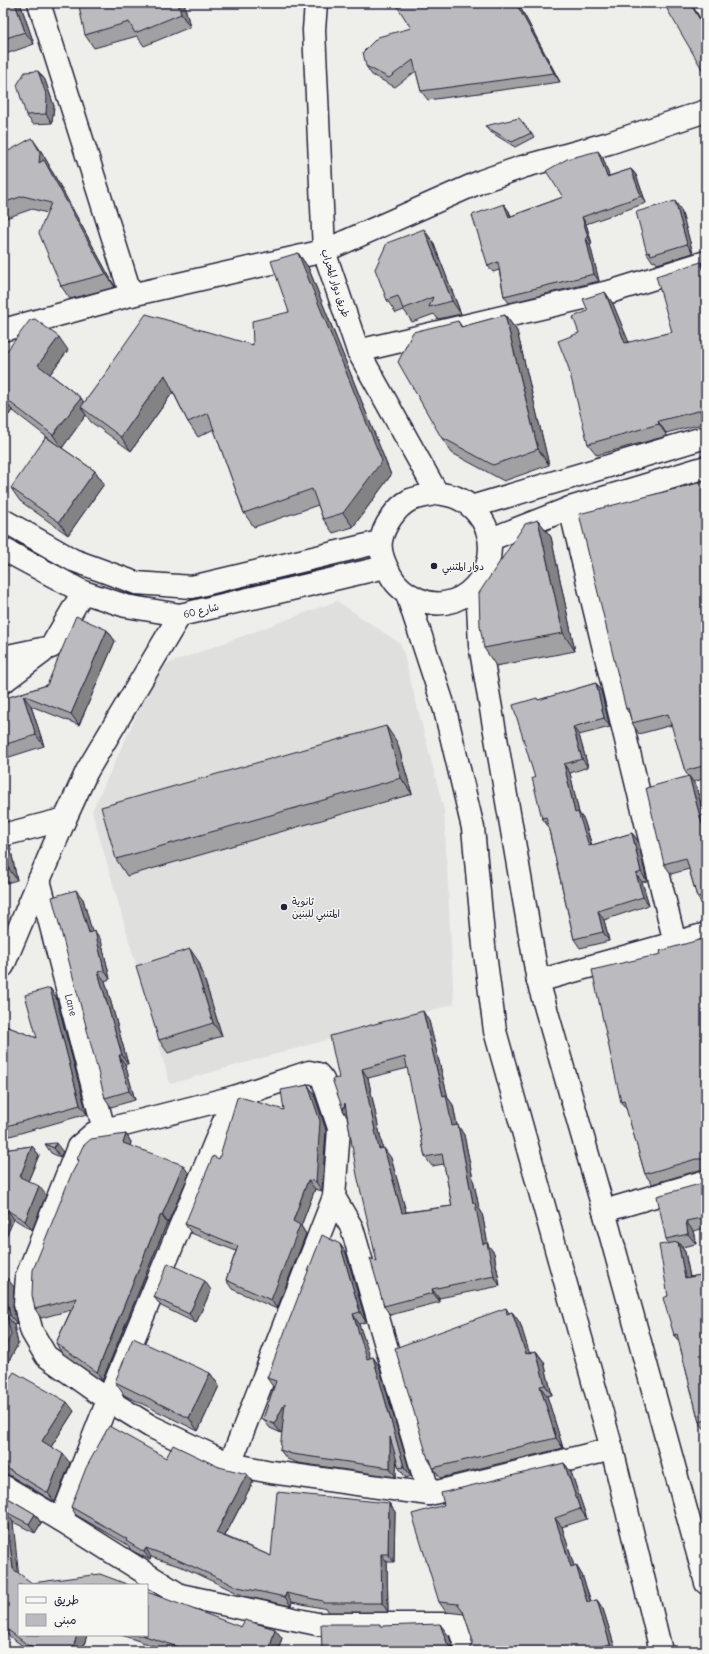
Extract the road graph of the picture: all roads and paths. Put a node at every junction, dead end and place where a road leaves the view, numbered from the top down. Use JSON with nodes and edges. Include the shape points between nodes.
{"nodes":[{"id":1,"x":39,"y":3,"type":"edge"},
{"id":2,"x":316,"y":3,"type":"edge"},
{"id":3,"x":706,"y":111,"type":"edge"},
{"id":4,"x":324,"y":251,"type":"junction"},
{"id":5,"x":706,"y":262,"type":"edge"},
{"id":6,"x":132,"y":294,"type":"junction"},
{"id":7,"x":3,"y":330,"type":"edge"},
{"id":8,"x":358,"y":351,"type":"junction"},
{"id":9,"x":706,"y":437,"type":"edge"},
{"id":10,"x":706,"y":466,"type":"edge"},
{"id":11,"x":437,"y":493,"type":"junction"},
{"id":12,"x":472,"y":506,"type":"junction"},
{"id":13,"x":570,"y":508,"type":"junction"},
{"id":14,"x":3,"y":520,"type":"edge"},
{"id":15,"x":490,"y":539,"type":"junction"},
{"id":16,"x":380,"y":542,"type":"junction"},
{"id":17,"x":3,"y":549,"type":"edge"},
{"id":18,"x":385,"y":567,"type":"junction"},
{"id":19,"x":477,"y":585,"type":"junction"},
{"id":20,"x":83,"y":592,"type":"junction"},
{"id":21,"x":407,"y":594,"type":"junction"},
{"id":22,"x":180,"y":615,"type":"junction"},
{"id":23,"x":51,"y":647,"type":"junction"},
{"id":24,"x":3,"y":657,"type":"edge"},
{"id":25,"x":3,"y":682,"type":"edge"},
{"id":26,"x":65,"y":819,"type":"junction"},
{"id":27,"x":3,"y":835,"type":"edge"},
{"id":28,"x":39,"y":880,"type":"junction"},
{"id":29,"x":706,"y":934,"type":"edge"},
{"id":30,"x":675,"y":943,"type":"junction"},
{"id":31,"x":3,"y":966,"type":"edge"},
{"id":32,"x":538,"y":981,"type":"junction"},
{"id":33,"x":234,"y":1097,"type":"junction"},
{"id":34,"x":104,"y":1130,"type":"junction"},
{"id":35,"x":706,"y":1181,"type":"edge"},
{"id":36,"x":334,"y":1197,"type":"junction"},
{"id":37,"x":604,"y":1211,"type":"junction"},
{"id":38,"x":108,"y":1400,"type":"junction"},
{"id":39,"x":612,"y":1449,"type":"junction"},
{"id":40,"x":230,"y":1464,"type":"junction"},
{"id":41,"x":3,"y":1486,"type":"edge"},
{"id":42,"x":429,"y":1494,"type":"junction"},
{"id":43,"x":61,"y":1520,"type":"junction"},
{"id":44,"x":706,"y":1583,"type":"edge"},
{"id":45,"x":467,"y":1651,"type":"edge"},
{"id":46,"x":661,"y":1651,"type":"edge"}],
"edges":[{"from":1,"to":6,"type":"street"},
{"from":2,"to":4,"type":"street","name":"طريق دوار المحراب","via":[[314,30]]},
{"from":3,"to":4,"type":"street","via":[[482,181]]},
{"from":4,"to":6,"type":"street"},
{"from":4,"to":8,"type":"street","name":"طريق دوار المحراب"},
{"from":5,"to":8,"type":"street","via":[[613,291]]},
{"from":6,"to":7,"type":"street"},
{"from":8,"to":11,"type":"street","name":"طريق دوار المحراب"},
{"from":9,"to":12,"type":"street"},
{"from":10,"to":13,"type":"street"},
{"from":11,"to":12,"type":"street","via":[[455,497]]},
{"from":11,"to":16,"type":"street","via":[[410,500],[395,512]]},
{"from":12,"to":15,"type":"street","via":[[484,521]]},
{"from":13,"to":15,"type":"street"},
{"from":13,"to":30,"type":"street"},
{"from":14,"to":16,"type":"street","via":[[72,560],[136,583],[192,587]]},
{"from":15,"to":19,"type":"street","via":[[491,550],[487,569]]},
{"from":16,"to":18,"type":"street"},
{"from":17,"to":20,"type":"street","name":"شارع 60"},
{"from":18,"to":21,"type":"street","via":[[393,580]]},
{"from":18,"to":22,"type":"street","name":"شارع 60"},
{"from":19,"to":21,"type":"street","via":[[461,597],[443,602],[424,601]]},
{"from":19,"to":32,"type":"street","via":[[480,645]]},
{"from":20,"to":22,"type":"street","name":"شارع 60","via":[[126,606]]},
{"from":20,"to":23,"type":"street"},
{"from":21,"to":39,"type":"street","via":[[445,710],[473,828],[495,1031]]},
{"from":22,"to":26,"type":"street","via":[[87,772]]},
{"from":23,"to":24,"type":"street"},
{"from":23,"to":25,"type":"street"},
{"from":26,"to":27,"type":"street"},
{"from":26,"to":28,"type":"street"},
{"from":28,"to":31,"type":"street"},
{"from":28,"to":34,"type":"street","name":"Lane"},
{"from":29,"to":30,"type":"street"},
{"from":30,"to":32,"type":"street"},
{"from":32,"to":37,"type":"street"},
{"from":33,"to":34,"type":"street"},
{"from":33,"to":36,"type":"street","via":[[305,1073],[318,1074],[321,1077],[339,1128]]},
{"from":33,"to":38,"type":"street"},
{"from":34,"to":38,"type":"street","via":[[85,1139],[73,1156],[27,1276],[25,1304],[32,1332],[46,1356]]},
{"from":35,"to":37,"type":"street"},
{"from":36,"to":40,"type":"street"},
{"from":36,"to":42,"type":"street","via":[[352,1228]]},
{"from":37,"to":44,"type":"street"},
{"from":38,"to":40,"type":"street","via":[[150,1426]]},
{"from":38,"to":43,"type":"street"},
{"from":39,"to":42,"type":"street"},
{"from":39,"to":46,"type":"street"},
{"from":40,"to":42,"type":"street"},
{"from":41,"to":43,"type":"street"},
{"from":43,"to":45,"type":"street","via":[[180,1596],[317,1624],[458,1624]]}]}
